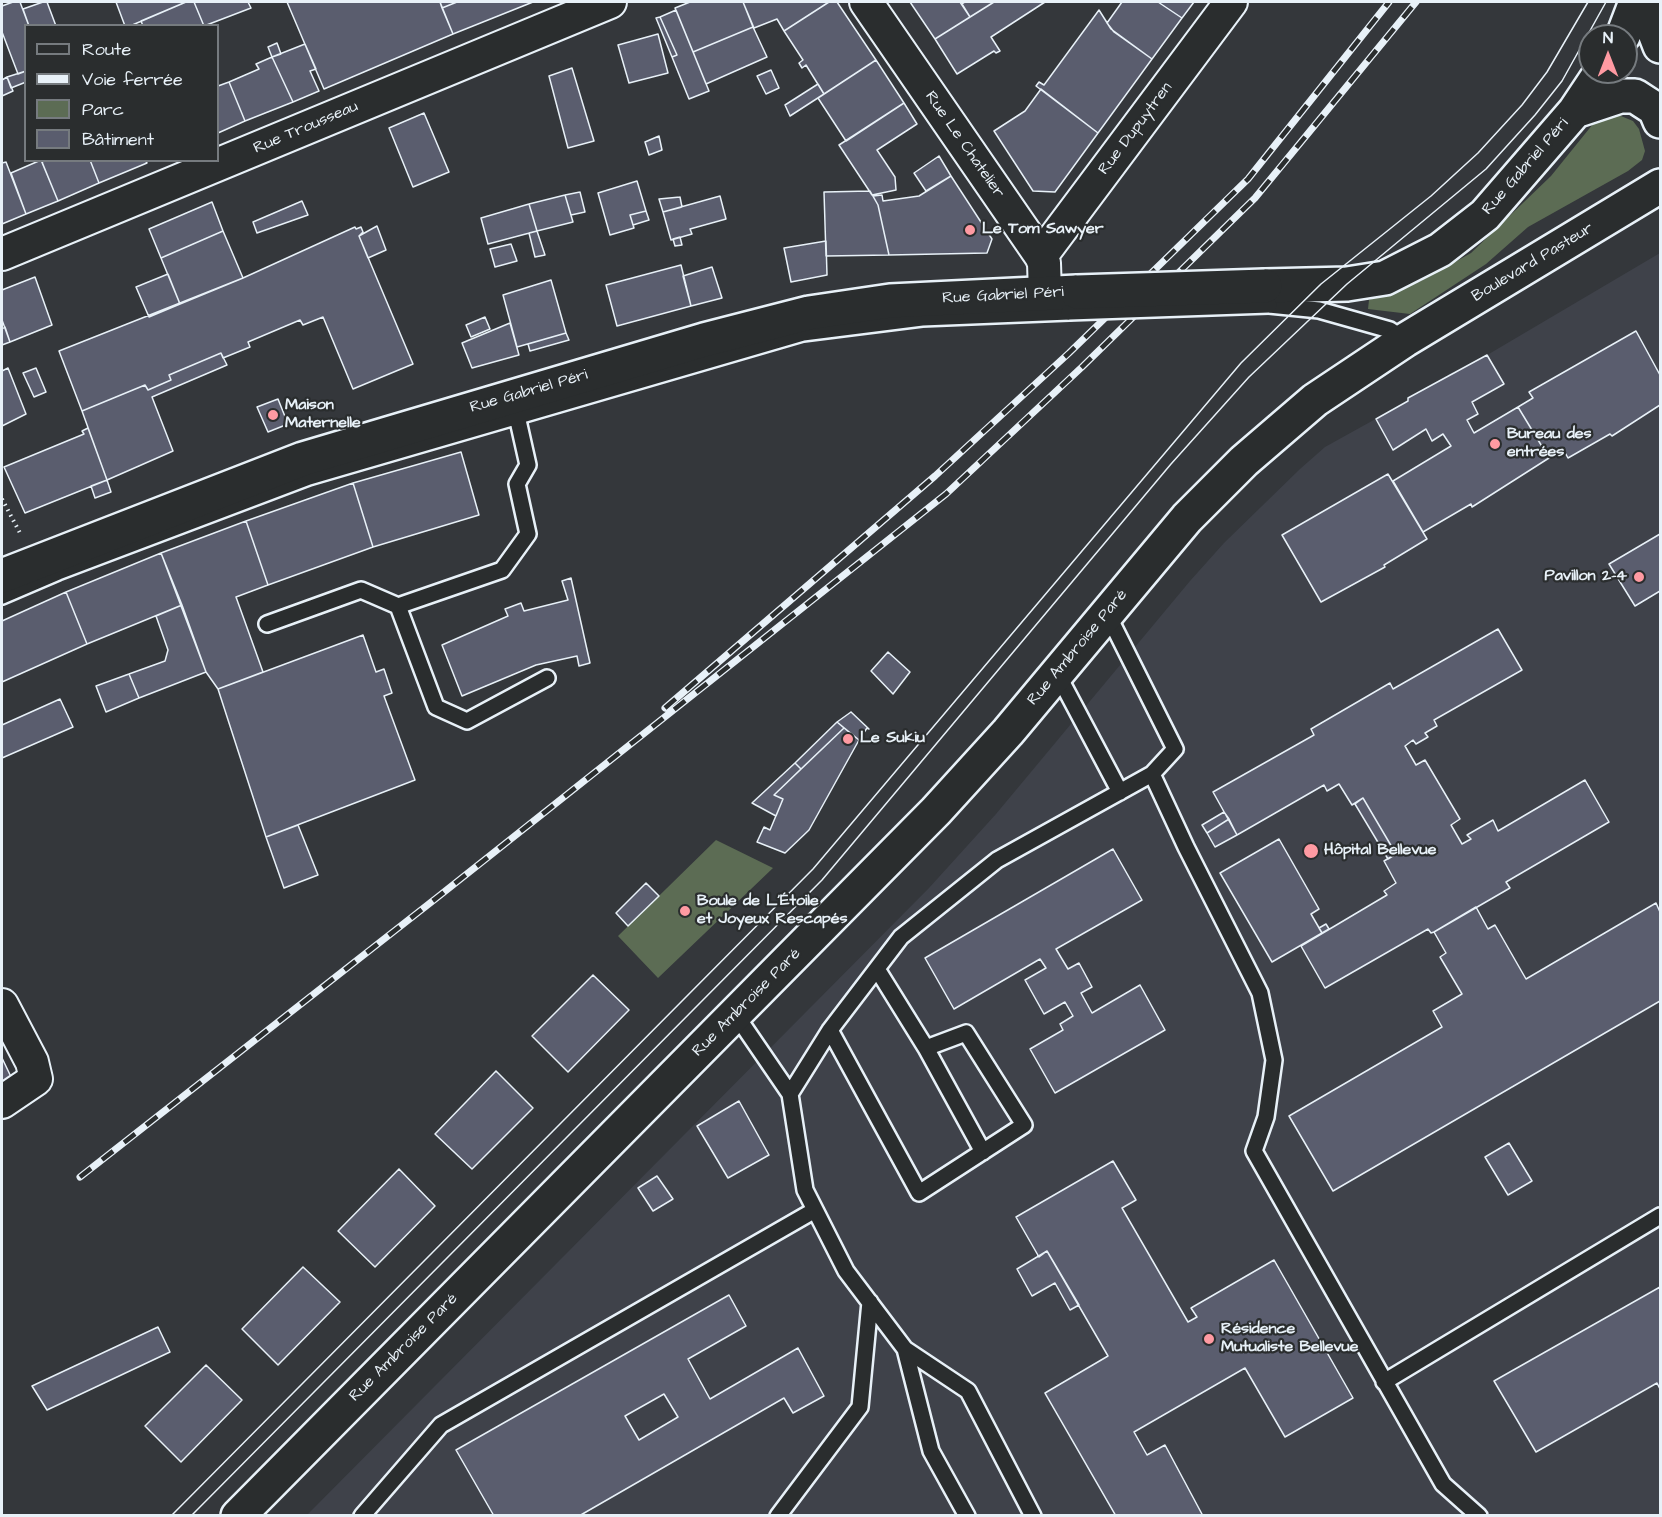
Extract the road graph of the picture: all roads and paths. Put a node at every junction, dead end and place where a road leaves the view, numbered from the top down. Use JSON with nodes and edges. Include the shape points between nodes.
{"nodes":[{"id":1,"x":610,"y":2,"type":"edge"},
{"id":2,"x":866,"y":2,"type":"edge"},
{"id":3,"x":1231,"y":2,"type":"edge"},
{"id":4,"x":1636,"y":2,"type":"edge"},
{"id":5,"x":1643,"y":2,"type":"edge"},
{"id":6,"x":1628,"y":24,"type":"edge"},
{"id":7,"x":1660,"y":46,"type":"edge"},
{"id":8,"x":1593,"y":84,"type":"edge"},
{"id":9,"x":1575,"y":111,"type":"junction"},
{"id":10,"x":1660,"y":121,"type":"edge"},
{"id":11,"x":1658,"y":182,"type":"edge"},
{"id":12,"x":2,"y":254,"type":"edge"},
{"id":13,"x":1041,"y":256,"type":"junction"},
{"id":14,"x":1267,"y":295,"type":"junction"},
{"id":15,"x":1063,"y":300,"type":"junction"},
{"id":16,"x":1405,"y":340,"type":"junction"},
{"id":17,"x":517,"y":416,"type":"junction"},
{"id":18,"x":2,"y":499,"type":"edge"},
{"id":19,"x":35,"y":561,"type":"junction"},
{"id":20,"x":2,"y":576,"type":"edge"},
{"id":21,"x":2,"y":596,"type":"edge"},
{"id":22,"x":398,"y":606,"type":"junction"},
{"id":23,"x":1107,"y":613,"type":"junction"},
{"id":24,"x":267,"y":624,"type":"dead end"},
{"id":25,"x":1057,"y":673,"type":"junction"},
{"id":26,"x":546,"y":678,"type":"dead end"},
{"id":27,"x":1152,"y":774,"type":"junction"},
{"id":28,"x":1120,"y":792,"type":"junction"},
{"id":29,"x":877,"y":969,"type":"junction"},
{"id":30,"x":2,"y":1005,"type":"edge"},
{"id":31,"x":736,"y":1015,"type":"junction"},
{"id":32,"x":830,"y":1030,"type":"junction"},
{"id":33,"x":926,"y":1048,"type":"junction"},
{"id":34,"x":790,"y":1094,"type":"junction"},
{"id":35,"x":2,"y":1102,"type":"edge"},
{"id":36,"x":983,"y":1152,"type":"junction"},
{"id":37,"x":815,"y":1210,"type":"junction"},
{"id":38,"x":1660,"y":1216,"type":"edge"},
{"id":39,"x":870,"y":1302,"type":"junction"},
{"id":40,"x":905,"y":1349,"type":"junction"},
{"id":41,"x":1384,"y":1382,"type":"junction"},
{"id":42,"x":238,"y":1515,"type":"edge"},
{"id":43,"x":362,"y":1515,"type":"edge"},
{"id":44,"x":778,"y":1515,"type":"edge"},
{"id":45,"x":967,"y":1515,"type":"edge"},
{"id":46,"x":1033,"y":1515,"type":"edge"},
{"id":47,"x":1479,"y":1515,"type":"edge"}],
"edges":[{"from":1,"to":12,"type":"street","name":"Rue Trousseau"},
{"from":2,"to":13,"type":"street","name":"Rue Le Chatelier"},
{"from":3,"to":13,"type":"street","name":"Rue Dupuytren"},
{"from":4,"to":6,"type":"main road"},
{"from":5,"to":7,"type":"main road"},
{"from":8,"to":9,"type":"main road","name":"Rue Gabriel Péri"},
{"from":9,"to":10,"type":"main road","via":[[1620,96],[1635,96],[1655,110]]},
{"from":9,"to":14,"type":"main road","name":"Rue Gabriel Péri","via":[[1485,215],[1419,263],[1385,278]]},
{"from":11,"to":16,"type":"main road","name":"Boulevard Pasteur"},
{"from":13,"to":15,"type":"street","name":"Rue Le Chatelier"},
{"from":14,"to":15,"type":"main road","name":"Rue Gabriel Péri","bridge":true},
{"from":14,"to":16,"type":"lane","via":[[1390,330]]},
{"from":15,"to":17,"type":"lane","name":"Rue Gabriel Péri","via":[[802,333]]},
{"from":15,"to":19,"type":"main road","name":"Rue Gabriel Péri","via":[[890,301],[809,313],[704,340],[303,459]]},
{"from":16,"to":23,"type":"main road","name":"Rue Ambroise Paré","via":[[1315,400],[1244,460],[1187,518]]},
{"from":17,"to":21,"type":"lane","name":"Rue Gabriel Péri","via":[[309,477]]},
{"from":17,"to":22,"type":"lane","via":[[528,465],[517,484],[528,534],[502,570]]},
{"from":18,"to":19,"type":"path"},
{"from":19,"to":20,"type":"main road","name":"Rue Gabriel Péri"},
{"from":22,"to":24,"type":"lane","via":[[362,590]]},
{"from":22,"to":26,"type":"lane","via":[[436,707],[467,721]]},
{"from":23,"to":25,"type":"main road","name":"Rue Ambroise Paré"},
{"from":23,"to":27,"type":"lane","via":[[1175,749]]},
{"from":25,"to":28,"type":"lane"},
{"from":25,"to":31,"type":"main road","name":"Rue Ambroise Paré","via":[[936,811]]},
{"from":27,"to":28,"type":"lane"},
{"from":27,"to":41,"type":"lane","via":[[1260,993],[1274,1060],[1266,1117],[1254,1151]]},
{"from":28,"to":29,"type":"lane","via":[[997,860],[901,937]]},
{"from":29,"to":32,"type":"lane"},
{"from":29,"to":33,"type":"lane"},
{"from":30,"to":35,"type":"street","via":[[32,1062],[36,1079]]},
{"from":31,"to":34,"type":"lane"},
{"from":31,"to":42,"type":"main road","name":"Rue Ambroise Paré"},
{"from":32,"to":34,"type":"lane"},
{"from":32,"to":36,"type":"lane","via":[[919,1193]]},
{"from":33,"to":36,"type":"lane"},
{"from":33,"to":36,"type":"lane","via":[[966,1033],[1024,1125]]},
{"from":34,"to":37,"type":"lane","via":[[805,1190]]},
{"from":37,"to":39,"type":"lane","via":[[846,1271]]},
{"from":37,"to":43,"type":"lane","via":[[441,1425]]},
{"from":38,"to":41,"type":"lane"},
{"from":39,"to":40,"type":"lane"},
{"from":39,"to":44,"type":"lane","via":[[860,1407]]},
{"from":40,"to":45,"type":"lane","via":[[931,1451]]},
{"from":40,"to":46,"type":"lane","via":[[968,1391]]},
{"from":41,"to":47,"type":"lane","via":[[1443,1484]]}]}
